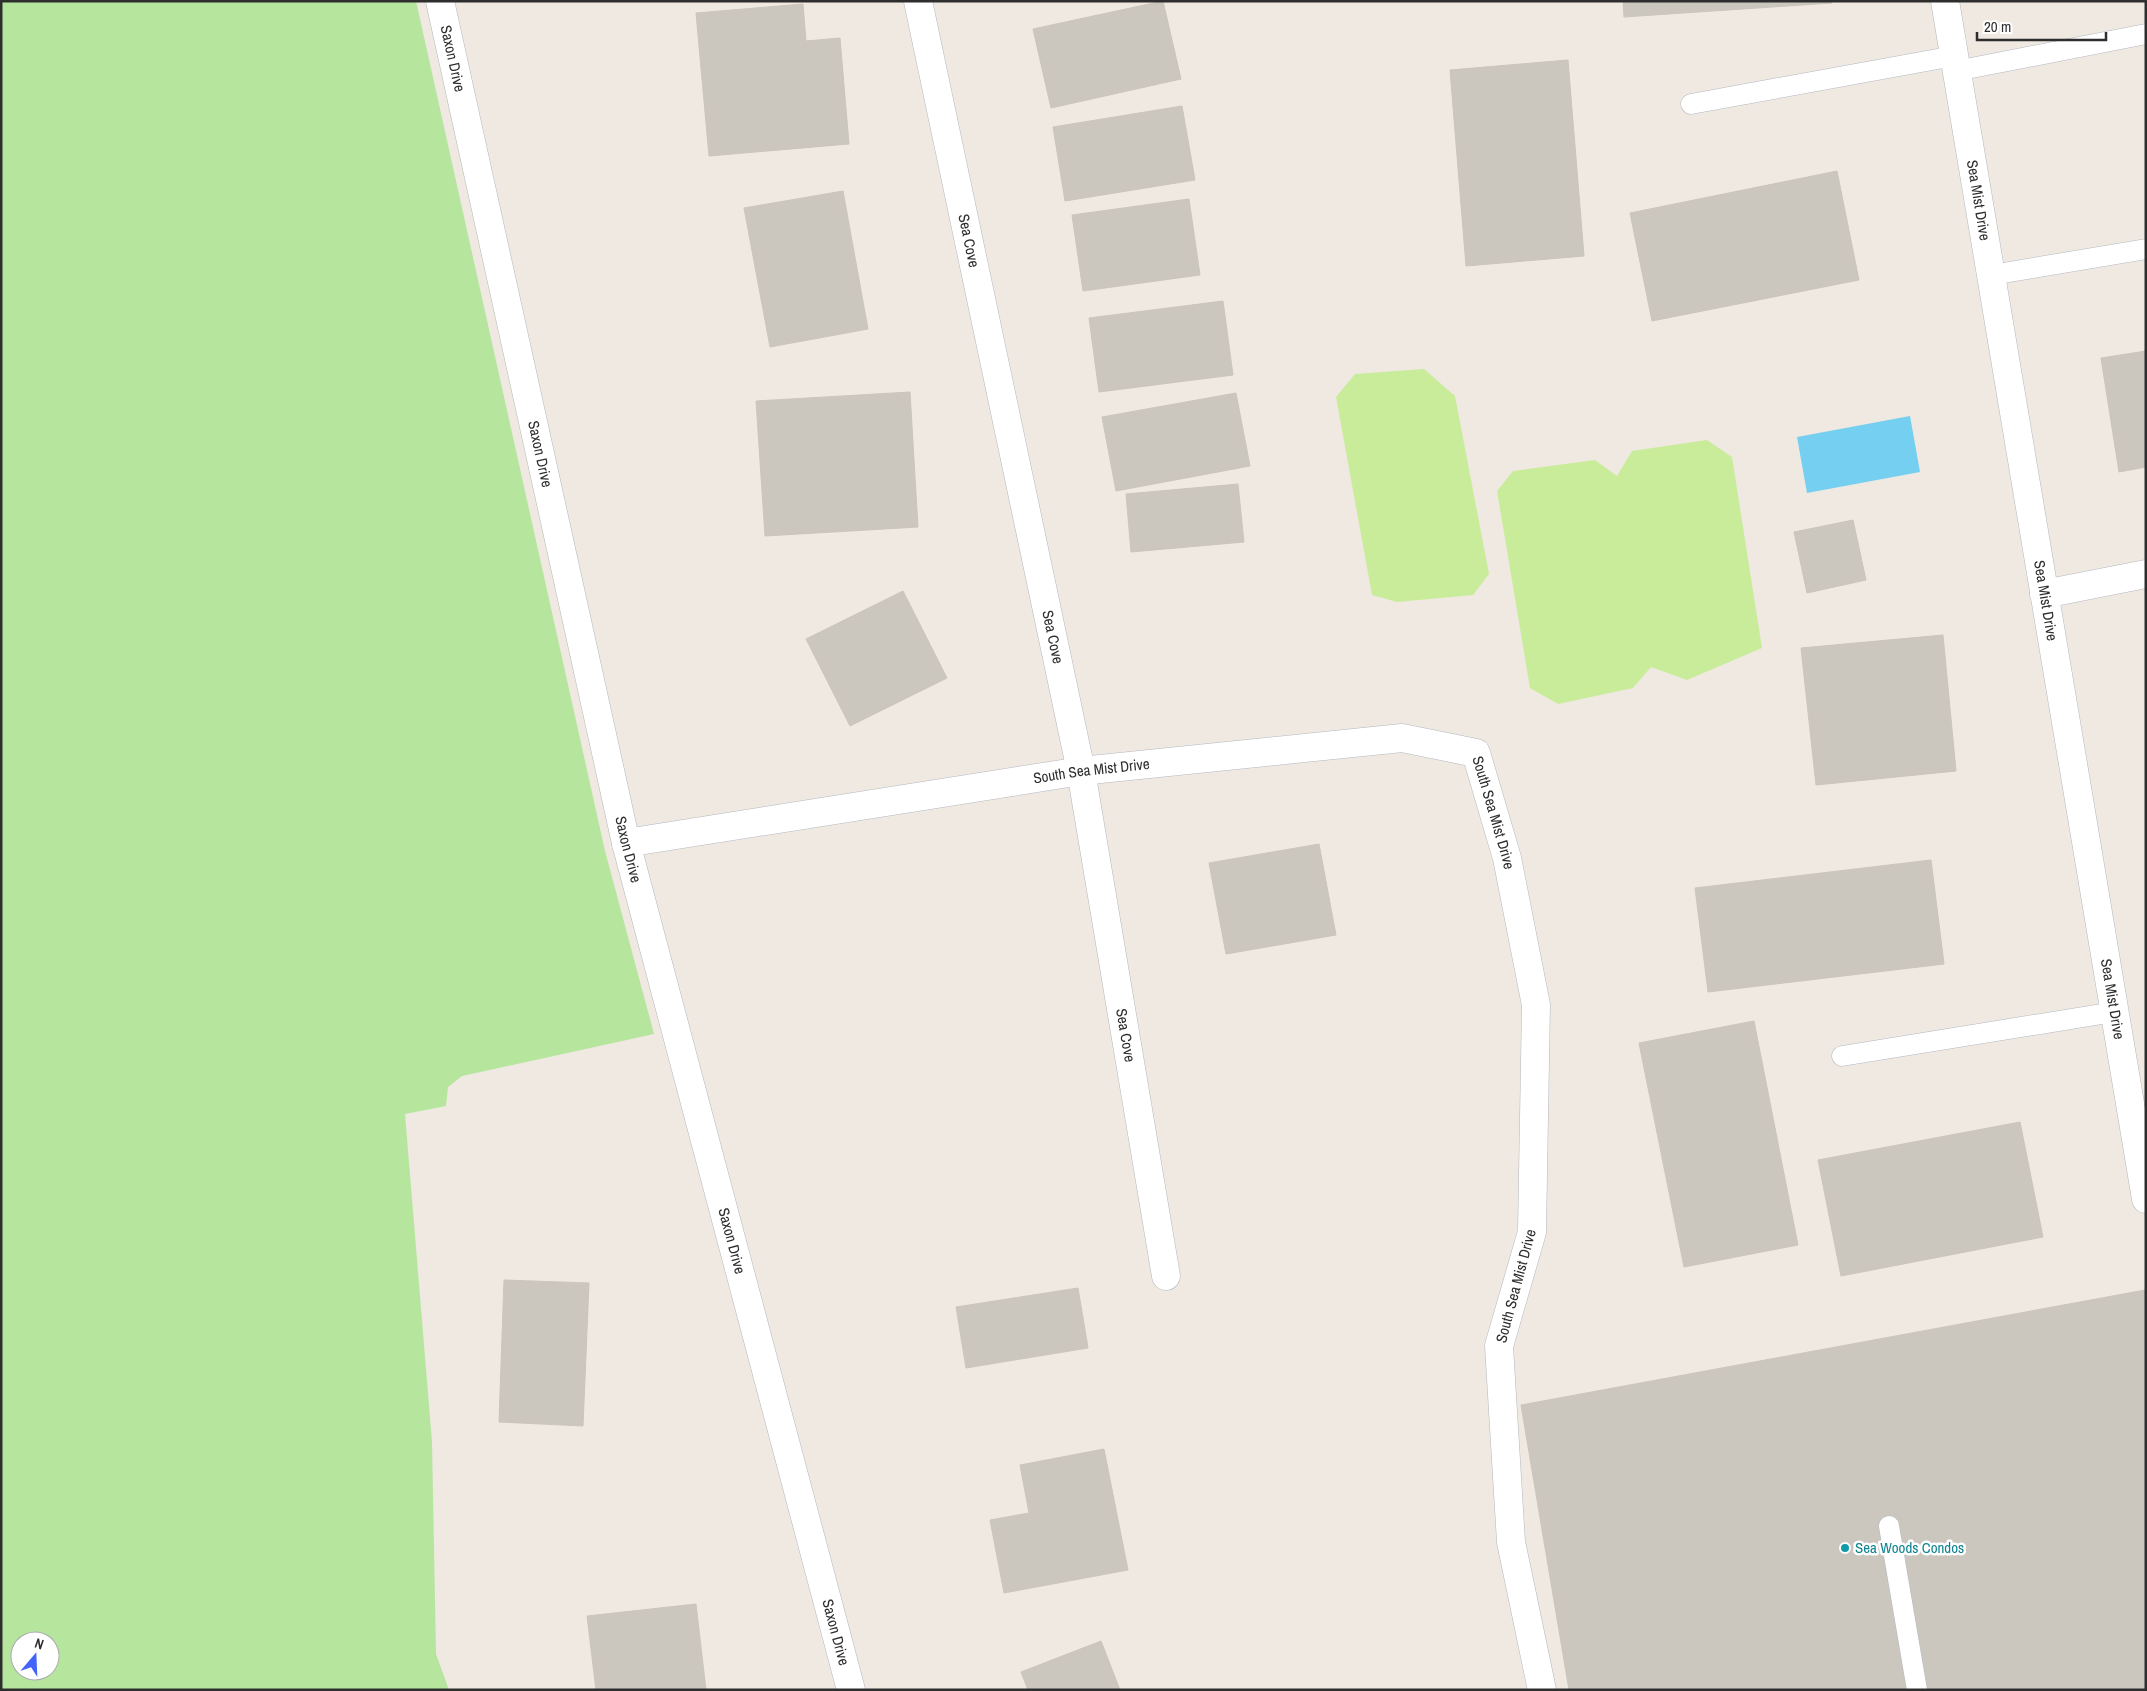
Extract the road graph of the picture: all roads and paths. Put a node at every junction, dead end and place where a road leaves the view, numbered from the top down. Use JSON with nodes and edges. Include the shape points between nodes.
{"nodes":[{"id":1,"x":440,"y":1,"type":"edge"},
{"id":2,"x":918,"y":1,"type":"edge"},
{"id":3,"x":1945,"y":1,"type":"edge"},
{"id":4,"x":2146,"y":34,"type":"edge"},
{"id":5,"x":1955,"y":64,"type":"junction"},
{"id":6,"x":1691,"y":104,"type":"dead end"},
{"id":7,"x":2146,"y":249,"type":"edge"},
{"id":8,"x":1991,"y":275,"type":"junction"},
{"id":9,"x":2146,"y":574,"type":"edge"},
{"id":10,"x":2044,"y":594,"type":"junction"},
{"id":11,"x":1081,"y":771,"type":"junction"},
{"id":12,"x":626,"y":843,"type":"junction"},
{"id":13,"x":2114,"y":1012,"type":"junction"},
{"id":14,"x":1842,"y":1056,"type":"dead end"},
{"id":15,"x":2146,"y":1199,"type":"edge"},
{"id":16,"x":1166,"y":1276,"type":"dead end"},
{"id":17,"x":1889,"y":1526,"type":"dead end"},
{"id":18,"x":851,"y":1690,"type":"edge"},
{"id":19,"x":1542,"y":1690,"type":"edge"},
{"id":20,"x":1917,"y":1690,"type":"edge"}],
"edges":[{"from":1,"to":12,"type":"street","name":"Saxon Drive"},
{"from":2,"to":11,"type":"street","name":"Sea Cove"},
{"from":3,"to":5,"type":"street","name":"Sea Mist Drive"},
{"from":4,"to":5,"type":"lane"},
{"from":5,"to":6,"type":"lane"},
{"from":5,"to":8,"type":"street","name":"Sea Mist Drive"},
{"from":7,"to":8,"type":"lane"},
{"from":8,"to":10,"type":"street","name":"Sea Mist Drive"},
{"from":9,"to":10,"type":"street"},
{"from":10,"to":13,"type":"street","name":"Sea Mist Drive"},
{"from":11,"to":12,"type":"street","name":"South Sea Mist Drive"},
{"from":11,"to":16,"type":"street","name":"Sea Cove"},
{"from":11,"to":19,"type":"street","name":"South Sea Mist Drive","via":[[1402,738],[1476,753],[1507,858],[1536,1005],[1532,1232],[1499,1346],[1511,1542]]},
{"from":12,"to":18,"type":"street","name":"Saxon Drive"},
{"from":13,"to":14,"type":"lane"},
{"from":13,"to":15,"type":"street","name":"Sea Mist Drive"},
{"from":17,"to":20,"type":"lane"}]}
